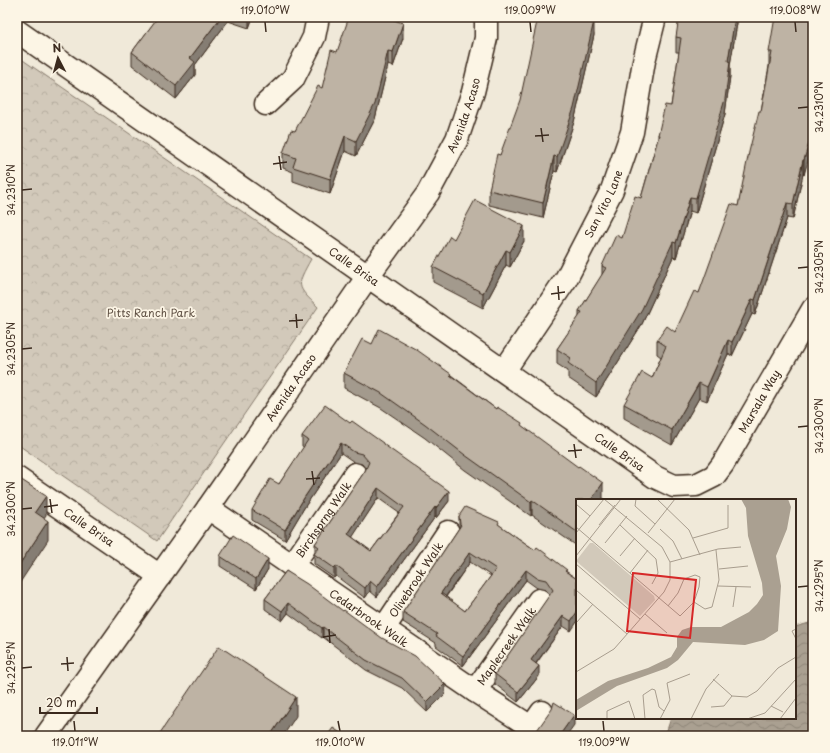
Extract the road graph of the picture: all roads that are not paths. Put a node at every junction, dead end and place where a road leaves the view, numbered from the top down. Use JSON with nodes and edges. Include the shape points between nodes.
{"nodes":[{"id":1,"x":318,"y":17,"type":"edge"},
{"id":2,"x":486,"y":17,"type":"edge"},
{"id":3,"x":654,"y":17,"type":"edge"},
{"id":4,"x":17,"y":31,"type":"edge"},
{"id":5,"x":266,"y":104,"type":"dead end"},
{"id":6,"x":368,"y":276,"type":"junction"},
{"id":7,"x":813,"y":309,"type":"edge"},
{"id":8,"x":504,"y":371,"type":"junction"},
{"id":9,"x":355,"y":474,"type":"dead end"},
{"id":10,"x":17,"y":478,"type":"edge"},
{"id":11,"x":696,"y":485,"type":"joint"},
{"id":12,"x":208,"y":508,"type":"junction"},
{"id":13,"x":448,"y":532,"type":"dead end"},
{"id":14,"x":292,"y":566,"type":"junction"},
{"id":15,"x":160,"y":576,"type":"junction"},
{"id":16,"x":539,"y":600,"type":"dead end"},
{"id":17,"x":384,"y":628,"type":"junction"},
{"id":18,"x":475,"y":691,"type":"junction"},
{"id":19,"x":533,"y":725,"type":"edge"},
{"id":20,"x":46,"y":736,"type":"edge"}],
"edges":[{"from":1,"to":5,"type":"street","via":[[314,37],[293,79]]},
{"from":2,"to":6,"type":"street","name":"Avenida Acaso","via":[[486,38],[473,92],[457,138],[428,193]]},
{"from":3,"to":8,"type":"street","name":"San Vito Lane","via":[[632,132],[612,190],[566,279]]},
{"from":4,"to":6,"type":"street","name":"Calle Brisa"},
{"from":6,"to":8,"type":"street","name":"Calle Brisa"},
{"from":6,"to":12,"type":"street","name":"Avenida Acaso"},
{"from":7,"to":11,"type":"street","name":"Marsala Way","via":[[723,464],[714,476]]},
{"from":8,"to":11,"type":"street","name":"Calle Brisa","via":[[655,477],[674,486]]},
{"from":9,"to":14,"type":"street","name":"Birchsprng Walk"},
{"from":10,"to":15,"type":"street","name":"Calle Brisa"},
{"from":12,"to":14,"type":"street","name":"Cedarbrook Walk"},
{"from":12,"to":15,"type":"street","name":"Avenida Acaso"},
{"from":13,"to":17,"type":"street","name":"Olivebrook Walk"},
{"from":14,"to":17,"type":"street","name":"Cedarbrook Walk"},
{"from":15,"to":20,"type":"street","name":"Avenida Acaso"},
{"from":16,"to":18,"type":"street","name":"Maplecreek Walk"},
{"from":17,"to":18,"type":"street","name":"Cedarbrook Walk"},
{"from":18,"to":19,"type":"street","name":"Cedarbrook Walk"}]}
